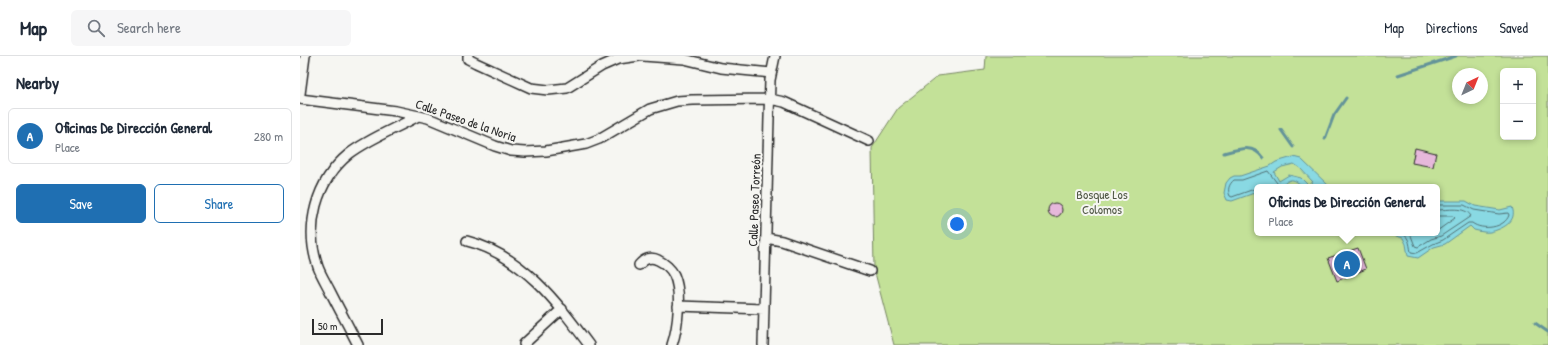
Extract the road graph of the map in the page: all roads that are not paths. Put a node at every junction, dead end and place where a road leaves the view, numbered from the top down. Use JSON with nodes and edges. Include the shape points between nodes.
{"nodes":[{"id":1,"x":305,"y":56,"type":"edge"},
{"id":2,"x":468,"y":56,"type":"edge"},
{"id":3,"x":639,"y":56,"type":"edge"},
{"id":4,"x":643,"y":56,"type":"edge"},
{"id":5,"x":776,"y":56,"type":"edge"},
{"id":6,"x":683,"y":58,"type":"edge"},
{"id":7,"x":771,"y":72,"type":"junction"},
{"id":8,"x":300,"y":94,"type":"edge"},
{"id":9,"x":300,"y":99,"type":"edge"},
{"id":10,"x":770,"y":99,"type":"junction"},
{"id":11,"x":418,"y":116,"type":"junction"},
{"id":12,"x":869,"y":141,"type":"dead end"},
{"id":13,"x":766,"y":238,"type":"junction"},
{"id":14,"x":467,"y":241,"type":"dead end"},
{"id":15,"x":639,"y":265,"type":"dead end"},
{"id":16,"x":870,"y":271,"type":"dead end"},
{"id":17,"x":560,"y":306,"type":"junction"},
{"id":18,"x":678,"y":306,"type":"junction"},
{"id":19,"x":764,"y":309,"type":"junction"},
{"id":20,"x":524,"y":344,"type":"dead end"},
{"id":21,"x":358,"y":345,"type":"edge"},
{"id":22,"x":589,"y":345,"type":"edge"},
{"id":23,"x":672,"y":345,"type":"edge"},
{"id":24,"x":763,"y":345,"type":"edge"}],
"edges":[{"from":1,"to":8,"type":"street"},
{"from":2,"to":3,"type":"street","via":[[468,59],[476,64],[531,88],[548,90],[567,88],[602,66],[618,59]]},
{"from":4,"to":6,"type":"street"},
{"from":5,"to":7,"type":"street","name":"Calle Paseo Torreón"},
{"from":6,"to":7,"type":"street","via":[[721,68]]},
{"from":7,"to":10,"type":"street","name":"Calle Paseo Torreón"},
{"from":9,"to":11,"type":"street","name":"Calle Paseo de la Noria"},
{"from":10,"to":11,"type":"street","name":"Calle Paseo de la Noria","via":[[692,100],[662,105],[637,116],[599,139],[586,144],[546,151],[511,151]]},
{"from":10,"to":12,"type":"street","name":"Calle Paseo de la Noria","via":[[784,102]]},
{"from":10,"to":13,"type":"street","name":"Calle Paseo Torreón"},
{"from":11,"to":21,"type":"street","via":[[379,135],[349,154],[334,169],[321,189],[315,208],[312,228],[313,249],[318,268]]},
{"from":13,"to":16,"type":"street"},
{"from":13,"to":19,"type":"street","name":"Calle Paseo Torreón"},
{"from":14,"to":17,"type":"street","via":[[483,245],[519,267],[543,287]]},
{"from":15,"to":18,"type":"street","via":[[644,260],[654,258],[674,274]]},
{"from":17,"to":20,"type":"street"},
{"from":17,"to":22,"type":"street"},
{"from":18,"to":19,"type":"street"},
{"from":18,"to":23,"type":"street"},
{"from":19,"to":24,"type":"street","name":"Calle Paseo Torreón"}]}
